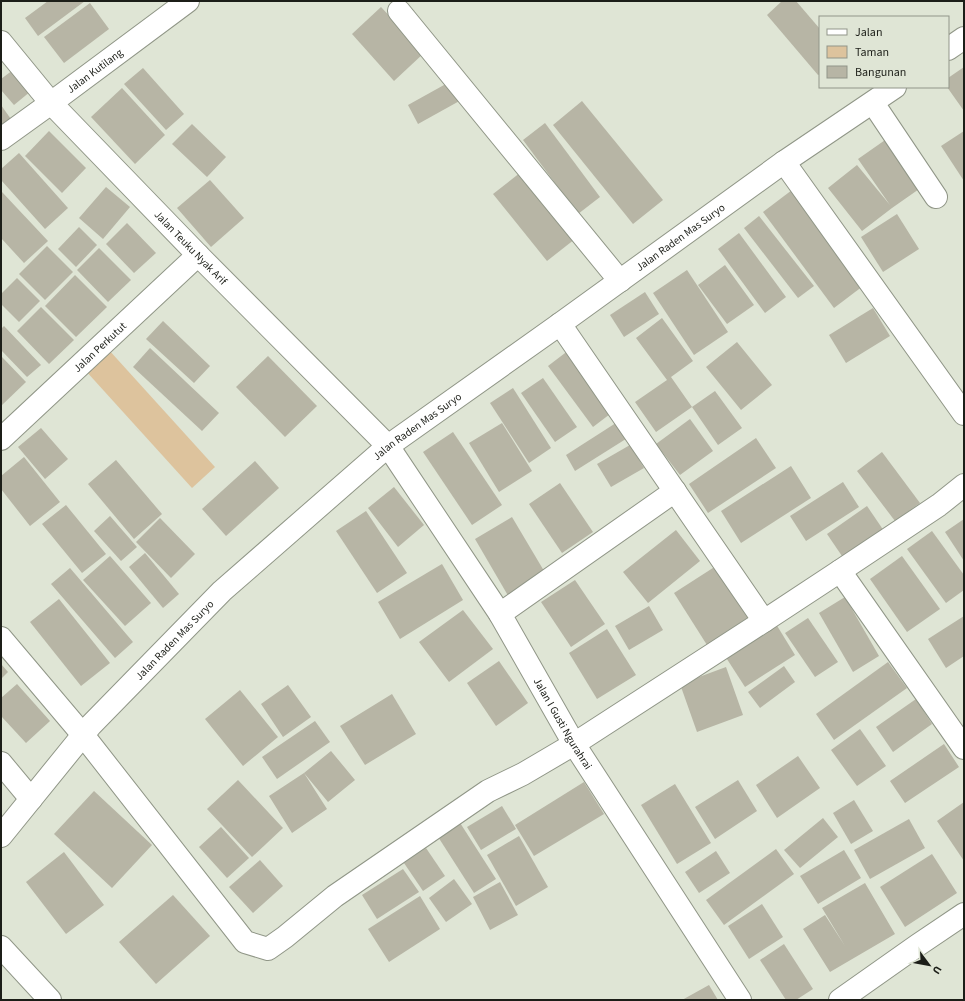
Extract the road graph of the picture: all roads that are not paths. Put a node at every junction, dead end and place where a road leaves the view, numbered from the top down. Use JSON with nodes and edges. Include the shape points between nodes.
{"nodes":[{"id":1,"x":188,"y":1,"type":"edge"},
{"id":2,"x":399,"y":11,"type":"dead end"},
{"id":3,"x":964,"y":38,"type":"edge"},
{"id":4,"x":1,"y":42,"type":"edge"},
{"id":5,"x":949,"y":48,"type":"edge"},
{"id":6,"x":894,"y":88,"type":"edge"},
{"id":7,"x":51,"y":103,"type":"junction"},
{"id":8,"x":873,"y":103,"type":"junction"},
{"id":9,"x":1,"y":139,"type":"edge"},
{"id":10,"x":784,"y":162,"type":"junction"},
{"id":11,"x":936,"y":197,"type":"dead end"},
{"id":12,"x":198,"y":255,"type":"junction"},
{"id":13,"x":620,"y":281,"type":"junction"},
{"id":14,"x":560,"y":324,"type":"junction"},
{"id":15,"x":964,"y":414,"type":"edge"},
{"id":16,"x":1,"y":439,"type":"edge"},
{"id":17,"x":388,"y":446,"type":"junction"},
{"id":18,"x":964,"y":485,"type":"edge"},
{"id":19,"x":675,"y":491,"type":"junction"},
{"id":20,"x":840,"y":571,"type":"junction"},
{"id":21,"x":500,"y":614,"type":"junction"},
{"id":22,"x":764,"y":621,"type":"junction"},
{"id":23,"x":1,"y":638,"type":"edge"},
{"id":24,"x":83,"y":735,"type":"junction"},
{"id":25,"x":574,"y":744,"type":"junction"},
{"id":26,"x":964,"y":748,"type":"edge"},
{"id":27,"x":1,"y":763,"type":"edge"},
{"id":28,"x":30,"y":799,"type":"junction"},
{"id":29,"x":1,"y":836,"type":"edge"},
{"id":30,"x":964,"y":914,"type":"edge"},
{"id":31,"x":1,"y":946,"type":"edge"},
{"id":32,"x":50,"y":1000,"type":"edge"},
{"id":33,"x":740,"y":1000,"type":"edge"},
{"id":34,"x":840,"y":1000,"type":"edge"}],
"edges":[{"from":1,"to":7,"type":"street","name":"Jalan Kutilang"},
{"from":2,"to":13,"type":"street"},
{"from":3,"to":5,"type":"street"},
{"from":4,"to":7,"type":"street","name":"Jalan Teuku Nyak Arif"},
{"from":6,"to":8,"type":"street","name":"Jalan Raden Mas Suryo"},
{"from":7,"to":9,"type":"street","name":"Jalan Kutilang"},
{"from":7,"to":12,"type":"street","name":"Jalan Teuku Nyak Arif"},
{"from":8,"to":10,"type":"street","name":"Jalan Raden Mas Suryo"},
{"from":8,"to":11,"type":"street"},
{"from":10,"to":13,"type":"street","name":"Jalan Raden Mas Suryo"},
{"from":10,"to":15,"type":"street"},
{"from":12,"to":16,"type":"street","name":"Jalan Perkutut"},
{"from":12,"to":17,"type":"street","name":"Jalan Teuku Nyak Arif"},
{"from":13,"to":14,"type":"street","name":"Jalan Raden Mas Suryo"},
{"from":14,"to":17,"type":"street","name":"Jalan Raden Mas Suryo"},
{"from":14,"to":19,"type":"street"},
{"from":17,"to":21,"type":"street","name":"Jalan I Gusti Ngurahrai"},
{"from":17,"to":24,"type":"street","name":"Jalan Raden Mas Suryo","via":[[222,591]]},
{"from":18,"to":20,"type":"street","via":[[939,505]]},
{"from":19,"to":21,"type":"street"},
{"from":19,"to":22,"type":"street"},
{"from":20,"to":22,"type":"street"},
{"from":20,"to":26,"type":"street"},
{"from":21,"to":25,"type":"street","name":"Jalan I Gusti Ngurahrai"},
{"from":22,"to":25,"type":"street"},
{"from":23,"to":24,"type":"street"},
{"from":24,"to":25,"type":"street","via":[[245,942],[268,949],[335,896],[488,791]]},
{"from":24,"to":28,"type":"street","name":"Jalan Raden Mas Suryo"},
{"from":25,"to":33,"type":"street","name":"Jalan I Gusti Ngurahrai"},
{"from":27,"to":28,"type":"street"},
{"from":28,"to":29,"type":"street","name":"Jalan Raden Mas Suryo"},
{"from":30,"to":34,"type":"street"},
{"from":31,"to":32,"type":"street"}]}
